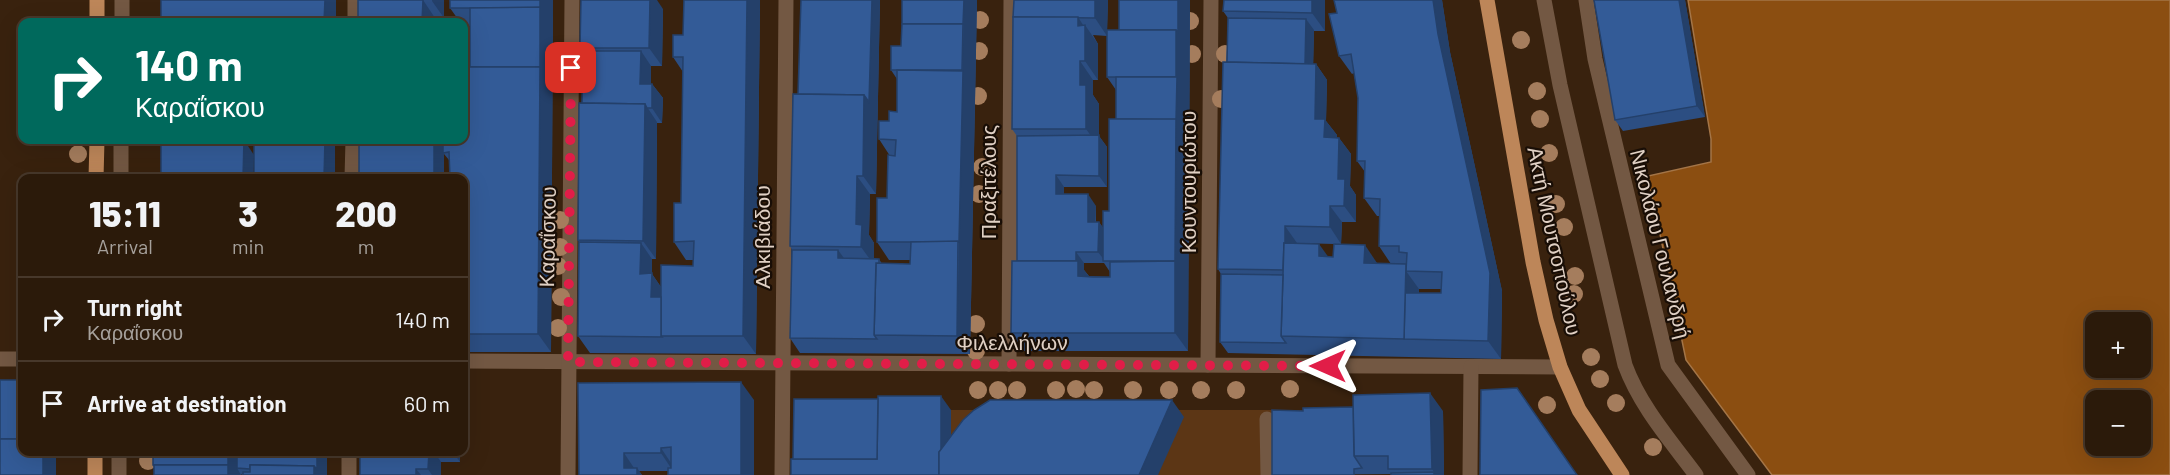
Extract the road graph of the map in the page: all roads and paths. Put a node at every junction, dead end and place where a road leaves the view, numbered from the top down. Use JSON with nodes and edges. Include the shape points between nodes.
{"nodes":[{"id":1,"x":97,"y":0,"type":"edge"},
{"id":2,"x":122,"y":0,"type":"edge"},
{"id":3,"x":355,"y":0,"type":"edge"},
{"id":4,"x":572,"y":0,"type":"edge"},
{"id":5,"x":786,"y":0,"type":"edge"},
{"id":6,"x":1011,"y":0,"type":"edge"},
{"id":7,"x":1211,"y":0,"type":"edge"},
{"id":8,"x":1487,"y":0,"type":"edge"},
{"id":9,"x":1544,"y":0,"type":"edge"},
{"id":10,"x":1586,"y":0,"type":"edge"},
{"id":11,"x":97,"y":18,"type":"edge"},
{"id":12,"x":122,"y":18,"type":"edge"},
{"id":13,"x":355,"y":18,"type":"edge"},
{"id":14,"x":97,"y":144,"type":"edge"},
{"id":15,"x":121,"y":144,"type":"edge"},
{"id":16,"x":353,"y":144,"type":"edge"},
{"id":17,"x":96,"y":174,"type":"edge"},
{"id":18,"x":121,"y":174,"type":"edge"},
{"id":19,"x":352,"y":174,"type":"edge"},
{"id":20,"x":0,"y":359,"type":"edge"},
{"id":21,"x":18,"y":359,"type":"edge"},
{"id":22,"x":468,"y":361,"type":"edge"},
{"id":23,"x":568,"y":362,"type":"junction"},
{"id":24,"x":783,"y":363,"type":"junction"},
{"id":25,"x":1009,"y":364,"type":"junction"},
{"id":26,"x":1208,"y":365,"type":"junction"},
{"id":27,"x":1471,"y":367,"type":"junction"},
{"id":28,"x":1560,"y":367,"type":"junction"},
{"id":29,"x":1267,"y":418,"type":"dead end"},
{"id":30,"x":95,"y":456,"type":"edge"},
{"id":31,"x":119,"y":456,"type":"edge"},
{"id":32,"x":349,"y":456,"type":"edge"},
{"id":33,"x":1266,"y":471,"type":"edge"},
{"id":34,"x":95,"y":475,"type":"edge"},
{"id":35,"x":119,"y":475,"type":"edge"},
{"id":36,"x":349,"y":475,"type":"edge"},
{"id":37,"x":568,"y":475,"type":"edge"},
{"id":38,"x":782,"y":475,"type":"edge"},
{"id":39,"x":1470,"y":475,"type":"edge"},
{"id":40,"x":1622,"y":475,"type":"edge"},
{"id":41,"x":1696,"y":475,"type":"edge"},
{"id":42,"x":1748,"y":475,"type":"edge"}],
"edges":[{"from":1,"to":11,"type":"main road"},
{"from":2,"to":12,"type":"street"},
{"from":3,"to":13,"type":"street"},
{"from":4,"to":23,"type":"street","name":"Καραΐσκου"},
{"from":5,"to":24,"type":"street","name":"Αλκιβιάδου"},
{"from":6,"to":25,"type":"street","name":"Πραξιτέλους"},
{"from":7,"to":26,"type":"street","name":"Κουντουριώτου"},
{"from":8,"to":28,"type":"main road","name":"Ακτή Μουτσοπούλου","via":[[1533,262]]},
{"from":9,"to":41,"type":"street","via":[[1624,365],[1648,411]]},
{"from":10,"to":42,"type":"street","name":"Νικολάου Γουλανδρή","via":[[1602,91],[1668,365]]},
{"from":14,"to":17,"type":"main road"},
{"from":15,"to":18,"type":"street"},
{"from":16,"to":19,"type":"street"},
{"from":20,"to":21,"type":"street"},
{"from":22,"to":23,"type":"street","name":"Φιλελλήνων"},
{"from":23,"to":24,"type":"street","name":"Φιλελλήνων"},
{"from":23,"to":37,"type":"street","name":"Καραΐσκου"},
{"from":24,"to":25,"type":"street","name":"Φιλελλήνων"},
{"from":24,"to":38,"type":"street","name":"Αλκιβιάδου"},
{"from":25,"to":26,"type":"street","name":"Φιλελλήνων"},
{"from":26,"to":27,"type":"street","name":"Φιλελλήνων"},
{"from":27,"to":28,"type":"street","name":"Φιλελλήνων"},
{"from":27,"to":39,"type":"street"},
{"from":28,"to":40,"type":"main road","name":"Ακτή Μουτσοπούλου","via":[[1579,410]]},
{"from":29,"to":33,"type":"street"},
{"from":30,"to":34,"type":"main road"},
{"from":31,"to":35,"type":"street"},
{"from":32,"to":36,"type":"street"}]}
